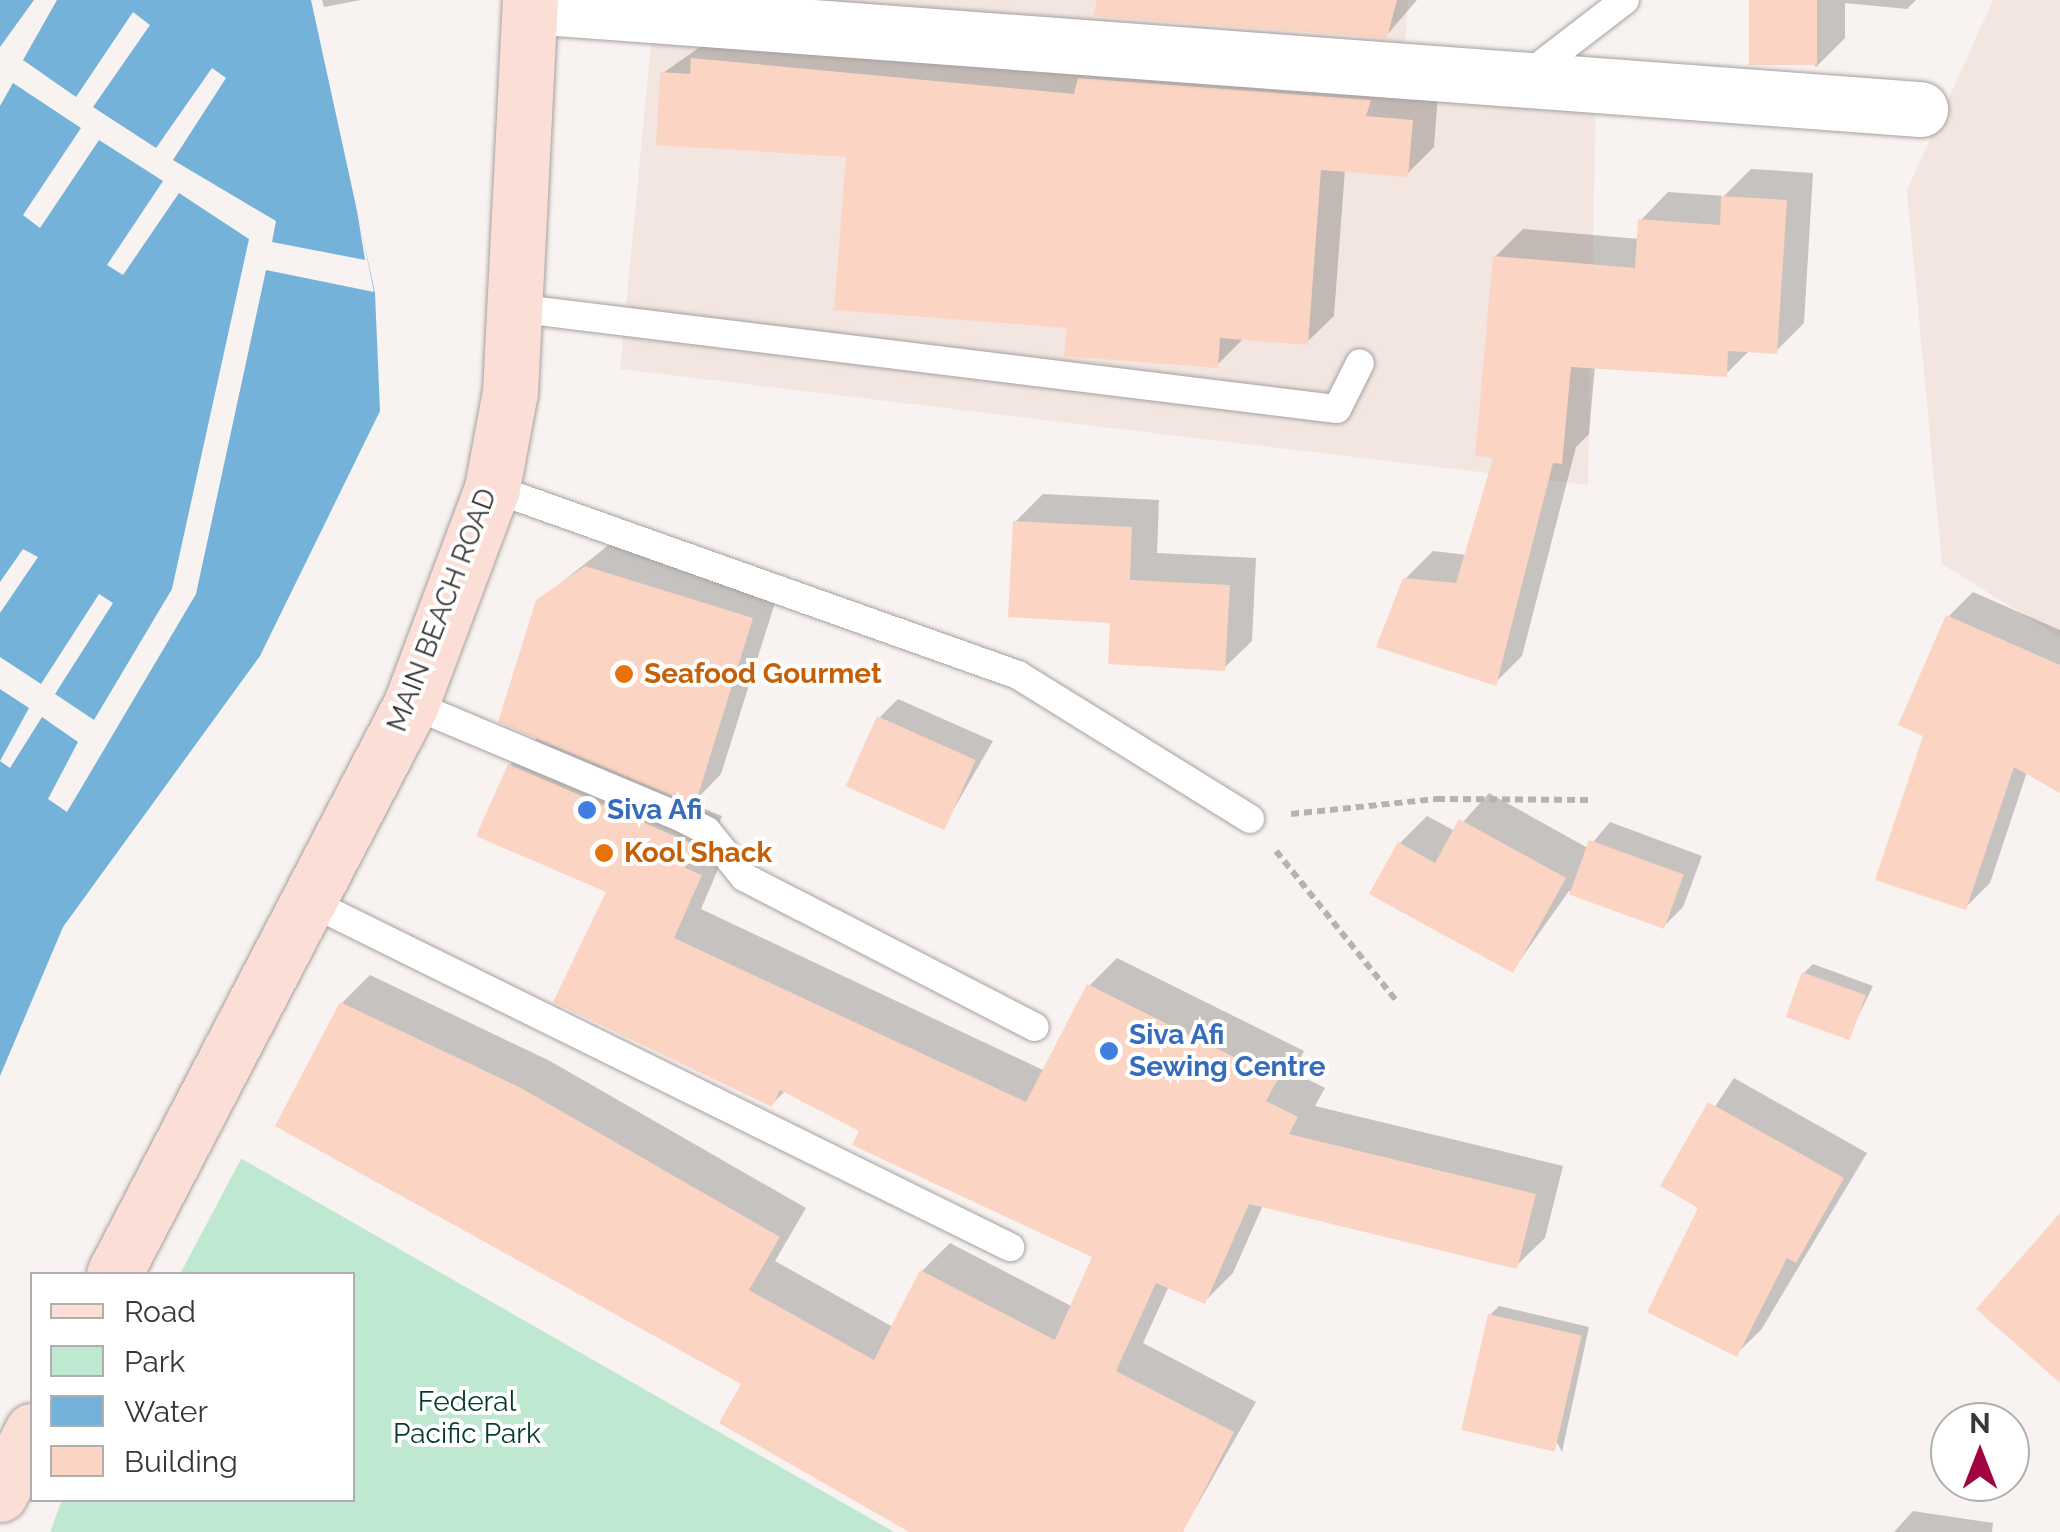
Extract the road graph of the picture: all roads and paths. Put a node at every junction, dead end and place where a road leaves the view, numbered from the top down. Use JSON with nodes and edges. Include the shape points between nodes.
{"nodes":[{"id":1,"x":1625,"y":0,"type":"edge"},
{"id":2,"x":530,"y":3,"type":"edge"},
{"id":3,"x":1520,"y":80,"type":"junction"},
{"id":4,"x":1920,"y":110,"type":"dead end"},
{"id":5,"x":514,"y":308,"type":"junction"},
{"id":6,"x":1360,"y":363,"type":"dead end"},
{"id":7,"x":492,"y":488,"type":"junction"},
{"id":8,"x":410,"y":704,"type":"junction"},
{"id":9,"x":1590,"y":800,"type":"dead end"},
{"id":10,"x":1250,"y":819,"type":"junction"},
{"id":11,"x":308,"y":900,"type":"junction"},
{"id":12,"x":1396,"y":1000,"type":"dead end"},
{"id":13,"x":1035,"y":1026,"type":"dead end"},
{"id":14,"x":1010,"y":1247,"type":"dead end"},
{"id":15,"x":115,"y":1272,"type":"edge"},
{"id":16,"x":30,"y":1435,"type":"edge"},
{"id":17,"x":0,"y":1494,"type":"edge"}],
"edges":[{"from":1,"to":3,"type":"lane"},
{"from":2,"to":3,"type":"street"},
{"from":2,"to":5,"type":"main road","name":"MAIN BEACH ROAD"},
{"from":3,"to":4,"type":"street"},
{"from":5,"to":6,"type":"lane","via":[[1337,409]]},
{"from":5,"to":7,"type":"main road","name":"MAIN BEACH ROAD"},
{"from":7,"to":8,"type":"main road","name":"MAIN BEACH ROAD"},
{"from":7,"to":10,"type":"lane","via":[[1018,675]]},
{"from":8,"to":11,"type":"main road","name":"MAIN BEACH ROAD"},
{"from":8,"to":13,"type":"lane","via":[[708,831],[744,876]]},
{"from":9,"to":10,"type":"path","via":[[1437,799]]},
{"from":10,"to":12,"type":"path"},
{"from":11,"to":14,"type":"lane"},
{"from":11,"to":15,"type":"main road","name":"MAIN BEACH ROAD"},
{"from":16,"to":17,"type":"main road"}]}
